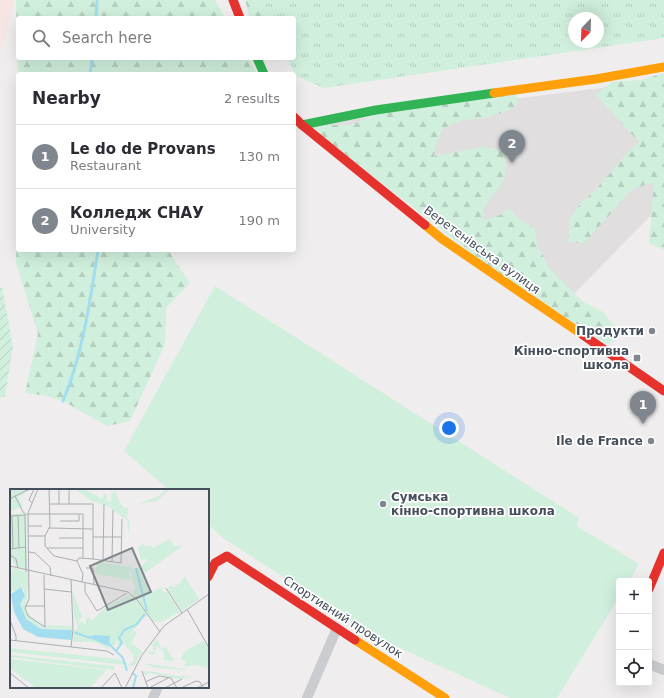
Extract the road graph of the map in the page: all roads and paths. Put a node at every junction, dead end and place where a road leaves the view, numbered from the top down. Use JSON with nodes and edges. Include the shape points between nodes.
{"nodes":[{"id":1,"x":233,"y":0,"type":"edge"},
{"id":2,"x":239,"y":16,"type":"edge"},
{"id":3,"x":258,"y":60,"type":"edge"},
{"id":4,"x":664,"y":67,"type":"edge"},
{"id":5,"x":263,"y":72,"type":"edge"},
{"id":6,"x":296,"y":119,"type":"edge"},
{"id":7,"x":302,"y":125,"type":"junction"},
{"id":8,"x":664,"y":391,"type":"edge"},
{"id":9,"x":664,"y":553,"type":"edge"},
{"id":10,"x":209,"y":575,"type":"edge"},
{"id":11,"x":652,"y":582,"type":"edge"},
{"id":12,"x":338,"y":628,"type":"junction"},
{"id":13,"x":652,"y":665,"type":"edge"},
{"id":14,"x":664,"y":670,"type":"edge"},
{"id":15,"x":158,"y":688,"type":"edge"},
{"id":16,"x":153,"y":698,"type":"edge"},
{"id":17,"x":307,"y":698,"type":"edge"},
{"id":18,"x":445,"y":698,"type":"edge"}],
"edges":[{"from":1,"to":2,"type":"street"},
{"from":3,"to":5,"type":"street"},
{"from":4,"to":7,"type":"street","via":[[376,110]]},
{"from":6,"to":7,"type":"street","name":"Веретенівська вулиця"},
{"from":7,"to":8,"type":"street","name":"Веретенівська вулиця","via":[[442,239]]},
{"from":9,"to":11,"type":"street"},
{"from":10,"to":12,"type":"street","name":"Спортивний провулок","via":[[215,563],[227,556]]},
{"from":12,"to":17,"type":"street"},
{"from":12,"to":18,"type":"street","name":"Спортивний провулок"},
{"from":13,"to":14,"type":"street"},
{"from":15,"to":16,"type":"street"}]}
